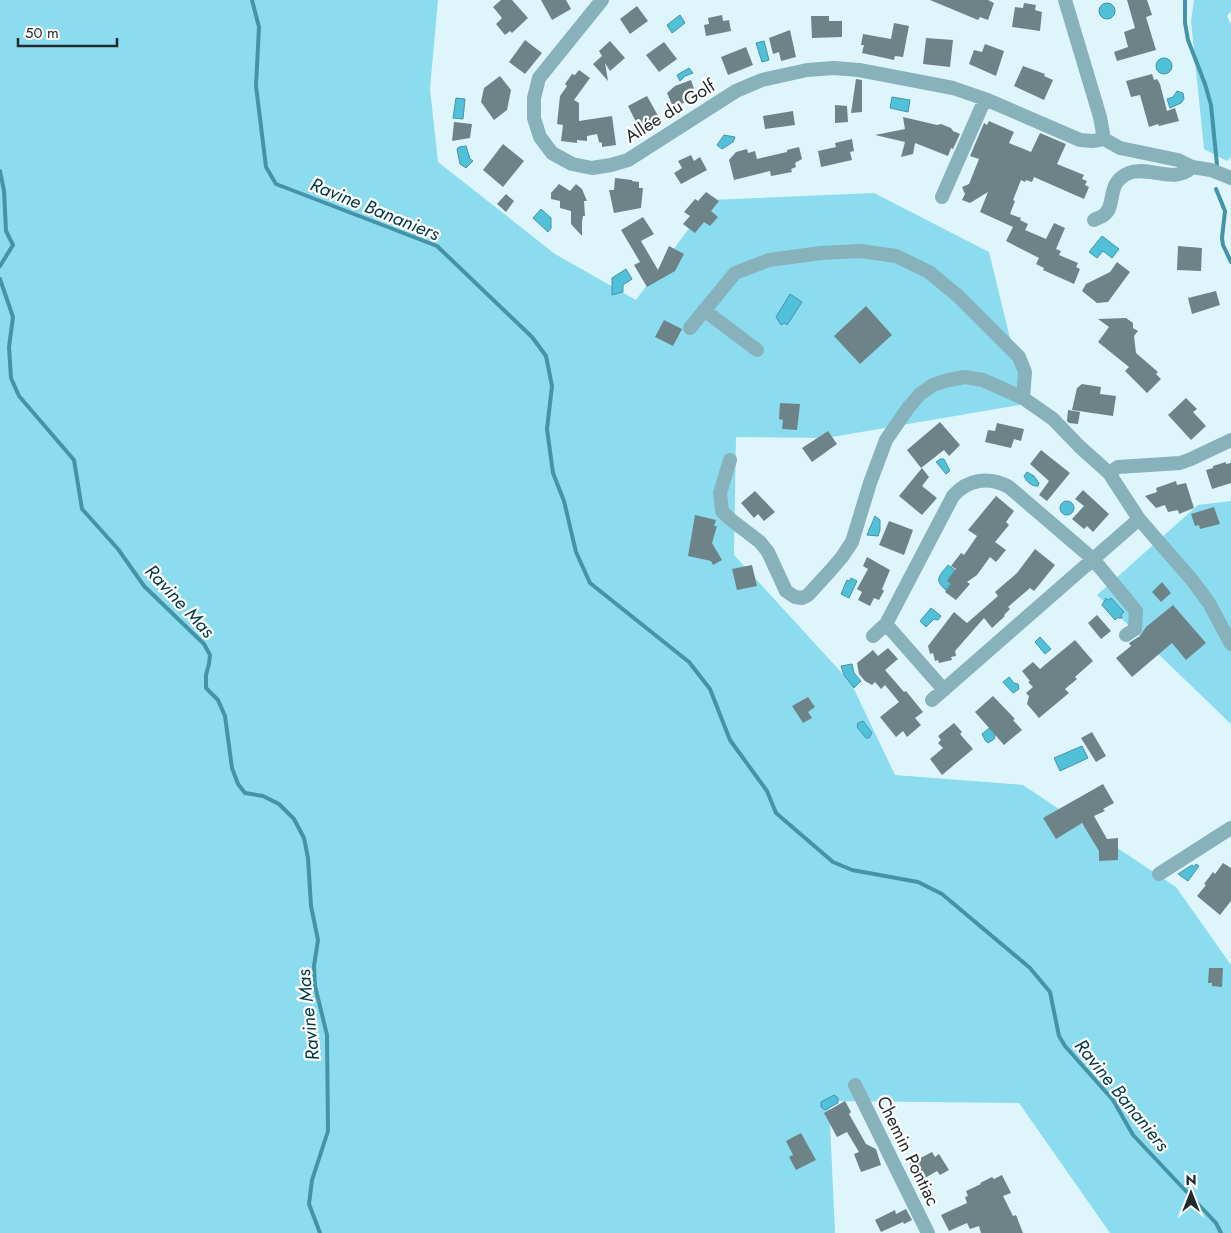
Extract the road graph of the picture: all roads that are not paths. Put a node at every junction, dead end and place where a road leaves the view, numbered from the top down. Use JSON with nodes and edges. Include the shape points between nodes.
{"nodes":[{"id":1,"x":602,"y":0,"type":"edge"},
{"id":2,"x":1065,"y":0,"type":"edge"},
{"id":3,"x":985,"y":99,"type":"junction"},
{"id":4,"x":1104,"y":139,"type":"junction"},
{"id":5,"x":1192,"y":167,"type":"junction"},
{"id":6,"x":1231,"y":178,"type":"edge"},
{"id":7,"x":942,"y":196,"type":"dead end"},
{"id":8,"x":1094,"y":220,"type":"dead end"},
{"id":9,"x":704,"y":310,"type":"junction"},
{"id":10,"x":690,"y":328,"type":"dead end"},
{"id":11,"x":756,"y":350,"type":"dead end"},
{"id":12,"x":1023,"y":398,"type":"junction"},
{"id":13,"x":1231,"y":440,"type":"edge"},
{"id":14,"x":730,"y":460,"type":"dead end"},
{"id":15,"x":1109,"y":474,"type":"junction"},
{"id":16,"x":1138,"y":519,"type":"junction"},
{"id":17,"x":1093,"y":559,"type":"junction"},
{"id":18,"x":886,"y":624,"type":"junction"},
{"id":19,"x":1126,"y":635,"type":"dead end"},
{"id":20,"x":872,"y":636,"type":"dead end"},
{"id":21,"x":1231,"y":644,"type":"edge"},
{"id":22,"x":944,"y":690,"type":"junction"},
{"id":23,"x":932,"y":700,"type":"dead end"},
{"id":24,"x":1231,"y":828,"type":"edge"},
{"id":25,"x":1159,"y":874,"type":"dead end"},
{"id":26,"x":855,"y":1085,"type":"dead end"},
{"id":27,"x":928,"y":1233,"type":"edge"}],
"edges":[{"from":1,"to":3,"type":"street","name":"Allée du Golf","via":[[539,78],[534,98],[534,118],[540,137],[552,152],[572,164],[592,168],[628,160],[736,91],[762,80],[806,70],[859,70],[953,88]]},
{"from":2,"to":4,"type":"street"},
{"from":3,"to":4,"type":"street","name":"Allée du Golf","via":[[1080,140]]},
{"from":3,"to":7,"type":"street"},
{"from":4,"to":5,"type":"street","name":"Allée du Golf","via":[[1120,148],[1178,160]]},
{"from":5,"to":6,"type":"street","name":"Allée du Golf"},
{"from":5,"to":8,"type":"street","via":[[1183,173],[1165,175],[1129,173],[1112,190],[1105,215]]},
{"from":9,"to":10,"type":"street"},
{"from":9,"to":11,"type":"street"},
{"from":9,"to":12,"type":"street","via":[[734,273],[769,260],[860,252],[896,256],[929,272],[1019,357],[1025,372]]},
{"from":12,"to":14,"type":"street","via":[[983,380],[965,377],[948,380],[920,394],[886,440],[849,547],[802,598],[786,591],[768,552],[722,511],[720,493]]},
{"from":12,"to":15,"type":"street","via":[[1053,419]]},
{"from":13,"to":15,"type":"street","via":[[1191,460],[1118,467]]},
{"from":15,"to":16,"type":"street"},
{"from":16,"to":17,"type":"street"},
{"from":16,"to":21,"type":"street","via":[[1192,580]]},
{"from":17,"to":18,"type":"street","via":[[1009,487],[1000,482],[979,480],[959,489],[948,503]]},
{"from":17,"to":19,"type":"street","via":[[1136,611],[1135,629]]},
{"from":17,"to":22,"type":"street"},
{"from":18,"to":20,"type":"street"},
{"from":18,"to":22,"type":"street"},
{"from":22,"to":23,"type":"street"},
{"from":24,"to":25,"type":"street"},
{"from":26,"to":27,"type":"street","name":"Chemin Pontiac"}]}
